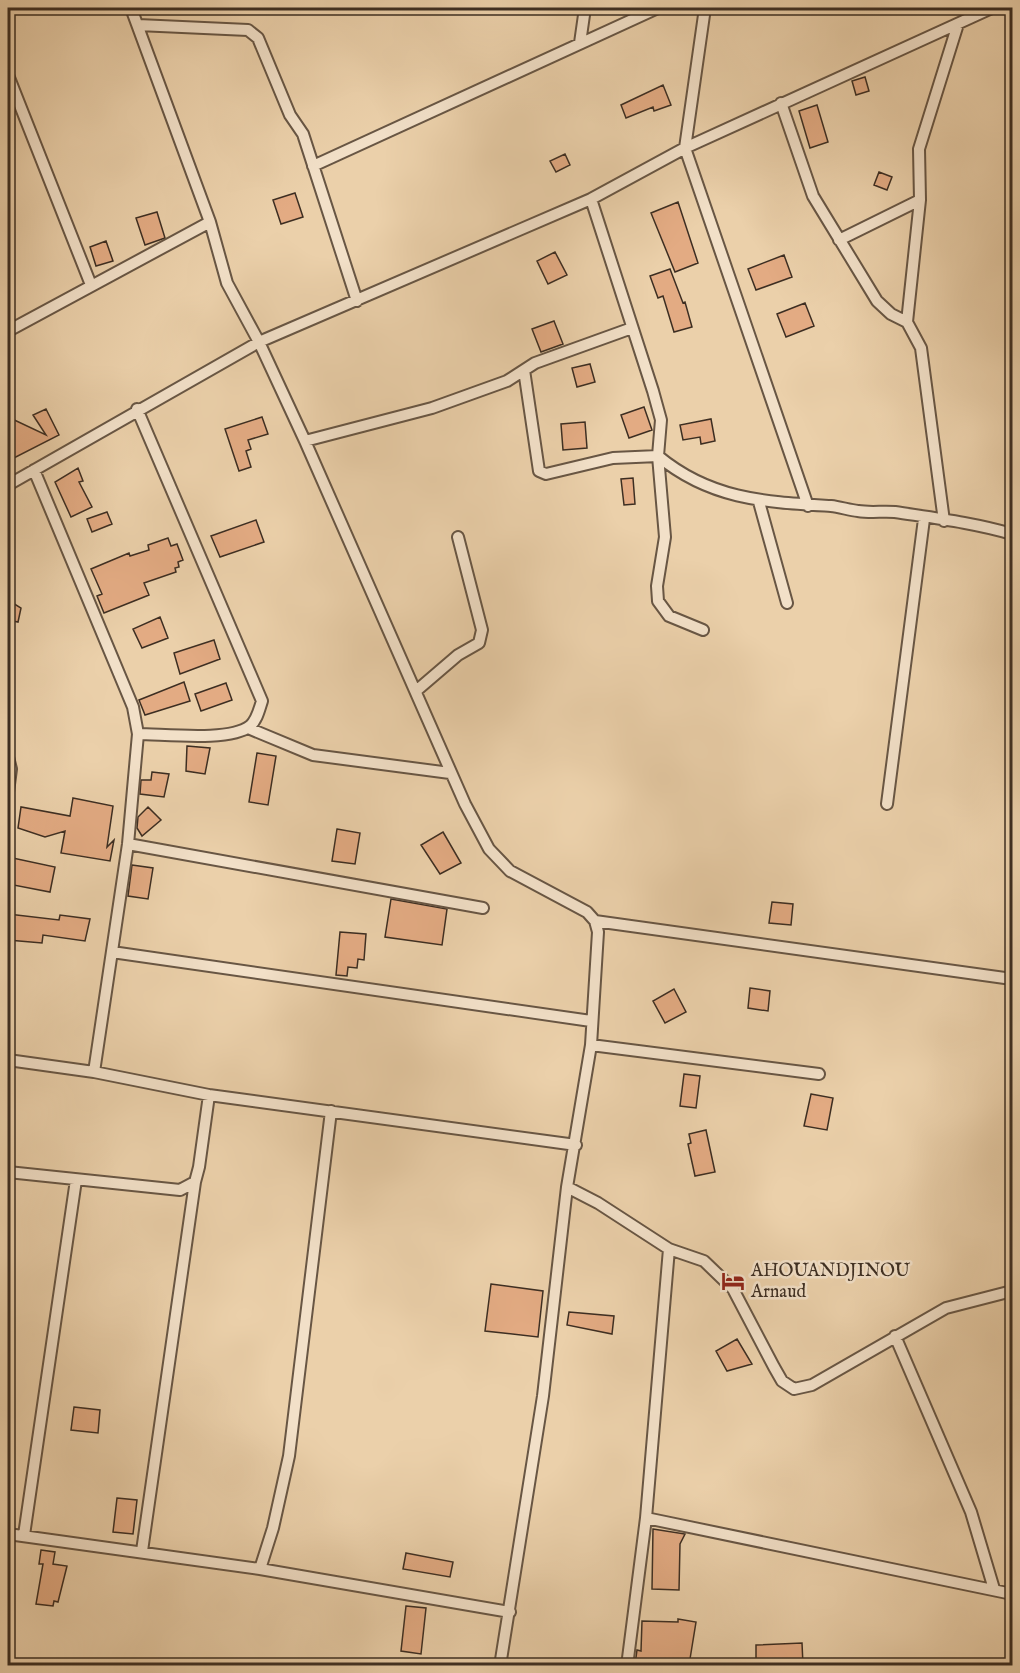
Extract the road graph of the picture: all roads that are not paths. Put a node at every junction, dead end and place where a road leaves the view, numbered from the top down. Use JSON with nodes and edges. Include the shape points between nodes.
{"nodes":[{"id":1,"x":131,"y":8,"type":"edge"},
{"id":2,"x":585,"y":8,"type":"edge"},
{"id":3,"x":658,"y":8,"type":"edge"},
{"id":4,"x":705,"y":8,"type":"edge"},
{"id":5,"x":992,"y":8,"type":"edge"},
{"id":6,"x":958,"y":24,"type":"junction"},
{"id":7,"x":138,"y":25,"type":"junction"},
{"id":8,"x":580,"y":43,"type":"junction"},
{"id":9,"x":8,"y":75,"type":"edge"},
{"id":10,"x":781,"y":103,"type":"junction"},
{"id":11,"x":685,"y":148,"type":"junction"},
{"id":12,"x":313,"y":166,"type":"junction"},
{"id":13,"x":591,"y":200,"type":"junction"},
{"id":14,"x":920,"y":200,"type":"junction"},
{"id":15,"x":210,"y":222,"type":"junction"},
{"id":16,"x":840,"y":240,"type":"junction"},
{"id":17,"x":91,"y":285,"type":"junction"},
{"id":18,"x":357,"y":301,"type":"junction"},
{"id":19,"x":907,"y":322,"type":"junction"},
{"id":20,"x":632,"y":328,"type":"junction"},
{"id":21,"x":8,"y":331,"type":"edge"},
{"id":22,"x":259,"y":342,"type":"junction"},
{"id":23,"x":525,"y":370,"type":"junction"},
{"id":24,"x":137,"y":409,"type":"junction"},
{"id":25,"x":305,"y":441,"type":"junction"},
{"id":26,"x":658,"y":456,"type":"junction"},
{"id":27,"x":34,"y":470,"type":"junction"},
{"id":28,"x":8,"y":485,"type":"edge"},
{"id":29,"x":759,"y":502,"type":"junction"},
{"id":30,"x":808,"y":506,"type":"junction"},
{"id":31,"x":924,"y":519,"type":"junction"},
{"id":32,"x":944,"y":521,"type":"junction"},
{"id":33,"x":1012,"y":534,"type":"edge"},
{"id":34,"x":458,"y":537,"type":"dead end"},
{"id":35,"x":787,"y":603,"type":"dead end"},
{"id":36,"x":703,"y":630,"type":"dead end"},
{"id":37,"x":416,"y":691,"type":"junction"},
{"id":38,"x":248,"y":728,"type":"junction"},
{"id":39,"x":138,"y":734,"type":"junction"},
{"id":40,"x":8,"y":757,"type":"edge"},
{"id":41,"x":450,"y":773,"type":"junction"},
{"id":42,"x":8,"y":792,"type":"edge"},
{"id":43,"x":887,"y":804,"type":"dead end"},
{"id":44,"x":128,"y":844,"type":"junction"},
{"id":45,"x":483,"y":908,"type":"dead end"},
{"id":46,"x":595,"y":921,"type":"junction"},
{"id":47,"x":112,"y":952,"type":"junction"},
{"id":48,"x":1012,"y":979,"type":"edge"},
{"id":49,"x":591,"y":1021,"type":"junction"},
{"id":50,"x":591,"y":1045,"type":"junction"},
{"id":51,"x":8,"y":1060,"type":"edge"},
{"id":52,"x":94,"y":1072,"type":"junction"},
{"id":53,"x":819,"y":1074,"type":"dead end"},
{"id":54,"x":209,"y":1095,"type":"junction"},
{"id":55,"x":331,"y":1111,"type":"junction"},
{"id":56,"x":576,"y":1145,"type":"junction"},
{"id":57,"x":8,"y":1172,"type":"edge"},
{"id":58,"x":76,"y":1180,"type":"junction"},
{"id":59,"x":195,"y":1182,"type":"junction"},
{"id":60,"x":567,"y":1187,"type":"junction"},
{"id":61,"x":669,"y":1249,"type":"junction"},
{"id":62,"x":1012,"y":1291,"type":"edge"},
{"id":63,"x":895,"y":1336,"type":"junction"},
{"id":64,"x":646,"y":1518,"type":"junction"},
{"id":65,"x":8,"y":1534,"type":"edge"},
{"id":66,"x":24,"y":1535,"type":"junction"},
{"id":67,"x":142,"y":1551,"type":"junction"},
{"id":68,"x":260,"y":1569,"type":"junction"},
{"id":69,"x":994,"y":1589,"type":"junction"},
{"id":70,"x":1012,"y":1594,"type":"edge"},
{"id":71,"x":510,"y":1612,"type":"junction"},
{"id":72,"x":500,"y":1665,"type":"edge"},
{"id":73,"x":627,"y":1665,"type":"edge"}],
"edges":[{"from":1,"to":7,"type":"street"},
{"from":2,"to":8,"type":"street"},
{"from":3,"to":8,"type":"street"},
{"from":4,"to":11,"type":"street"},
{"from":5,"to":6,"type":"street"},
{"from":6,"to":10,"type":"street"},
{"from":6,"to":14,"type":"street","via":[[919,149]]},
{"from":7,"to":12,"type":"street","via":[[248,30],[258,38],[290,115],[303,134]]},
{"from":7,"to":15,"type":"street"},
{"from":8,"to":12,"type":"street"},
{"from":9,"to":17,"type":"street"},
{"from":10,"to":11,"type":"street"},
{"from":10,"to":16,"type":"street","via":[[813,196]]},
{"from":11,"to":13,"type":"street"},
{"from":11,"to":30,"type":"street"},
{"from":12,"to":18,"type":"street"},
{"from":13,"to":18,"type":"street"},
{"from":13,"to":20,"type":"street"},
{"from":14,"to":16,"type":"street"},
{"from":14,"to":19,"type":"street"},
{"from":15,"to":17,"type":"street"},
{"from":15,"to":22,"type":"street","via":[[227,283]]},
{"from":16,"to":19,"type":"street","via":[[877,301]]},
{"from":17,"to":21,"type":"street"},
{"from":18,"to":22,"type":"street"},
{"from":19,"to":32,"type":"street","via":[[921,348]]},
{"from":20,"to":23,"type":"street"},
{"from":20,"to":26,"type":"street","via":[[661,420]]},
{"from":22,"to":24,"type":"street"},
{"from":22,"to":25,"type":"street"},
{"from":23,"to":25,"type":"street","via":[[507,381],[432,408]]},
{"from":23,"to":26,"type":"street","via":[[539,471],[546,474],[613,458]]},
{"from":24,"to":27,"type":"street"},
{"from":24,"to":38,"type":"street","via":[[262,701]]},
{"from":25,"to":37,"type":"street"},
{"from":26,"to":29,"type":"street","via":[[673,469],[735,497]]},
{"from":26,"to":36,"type":"street","via":[[665,537],[657,601],[669,616]]},
{"from":27,"to":28,"type":"street"},
{"from":27,"to":39,"type":"street","via":[[133,707]]},
{"from":29,"to":30,"type":"street"},
{"from":29,"to":35,"type":"street"},
{"from":30,"to":31,"type":"street","via":[[893,512]]},
{"from":31,"to":32,"type":"street"},
{"from":31,"to":43,"type":"street"},
{"from":32,"to":33,"type":"street"},
{"from":34,"to":37,"type":"street","via":[[482,630],[479,643],[458,655]]},
{"from":37,"to":41,"type":"street"},
{"from":38,"to":39,"type":"street","via":[[231,734]]},
{"from":38,"to":41,"type":"street","via":[[313,756]]},
{"from":39,"to":44,"type":"street"},
{"from":40,"to":42,"type":"street"},
{"from":41,"to":46,"type":"street","via":[[489,849],[510,871],[587,912]]},
{"from":44,"to":45,"type":"street"},
{"from":44,"to":47,"type":"street"},
{"from":46,"to":48,"type":"street"},
{"from":46,"to":49,"type":"street","via":[[598,933]]},
{"from":47,"to":49,"type":"street"},
{"from":47,"to":52,"type":"street"},
{"from":49,"to":50,"type":"street"},
{"from":50,"to":53,"type":"street"},
{"from":50,"to":56,"type":"street"},
{"from":51,"to":52,"type":"street"},
{"from":52,"to":54,"type":"street"},
{"from":54,"to":55,"type":"street"},
{"from":54,"to":59,"type":"street"},
{"from":55,"to":56,"type":"street"},
{"from":55,"to":68,"type":"street","via":[[289,1456]]},
{"from":56,"to":60,"type":"street"},
{"from":57,"to":58,"type":"street"},
{"from":58,"to":59,"type":"street","via":[[180,1190]]},
{"from":58,"to":66,"type":"street"},
{"from":59,"to":67,"type":"street"},
{"from":60,"to":61,"type":"street"},
{"from":60,"to":71,"type":"street","via":[[543,1396]]},
{"from":61,"to":63,"type":"street","via":[[704,1261],[733,1289],[782,1381],[794,1389],[812,1385]]},
{"from":61,"to":64,"type":"street"},
{"from":62,"to":63,"type":"street","via":[[946,1308]]},
{"from":63,"to":69,"type":"street","via":[[971,1512]]},
{"from":64,"to":69,"type":"street"},
{"from":64,"to":73,"type":"street"},
{"from":65,"to":66,"type":"street"},
{"from":66,"to":67,"type":"street"},
{"from":67,"to":68,"type":"street"},
{"from":68,"to":71,"type":"street"},
{"from":69,"to":70,"type":"street"},
{"from":71,"to":72,"type":"street"}]}
